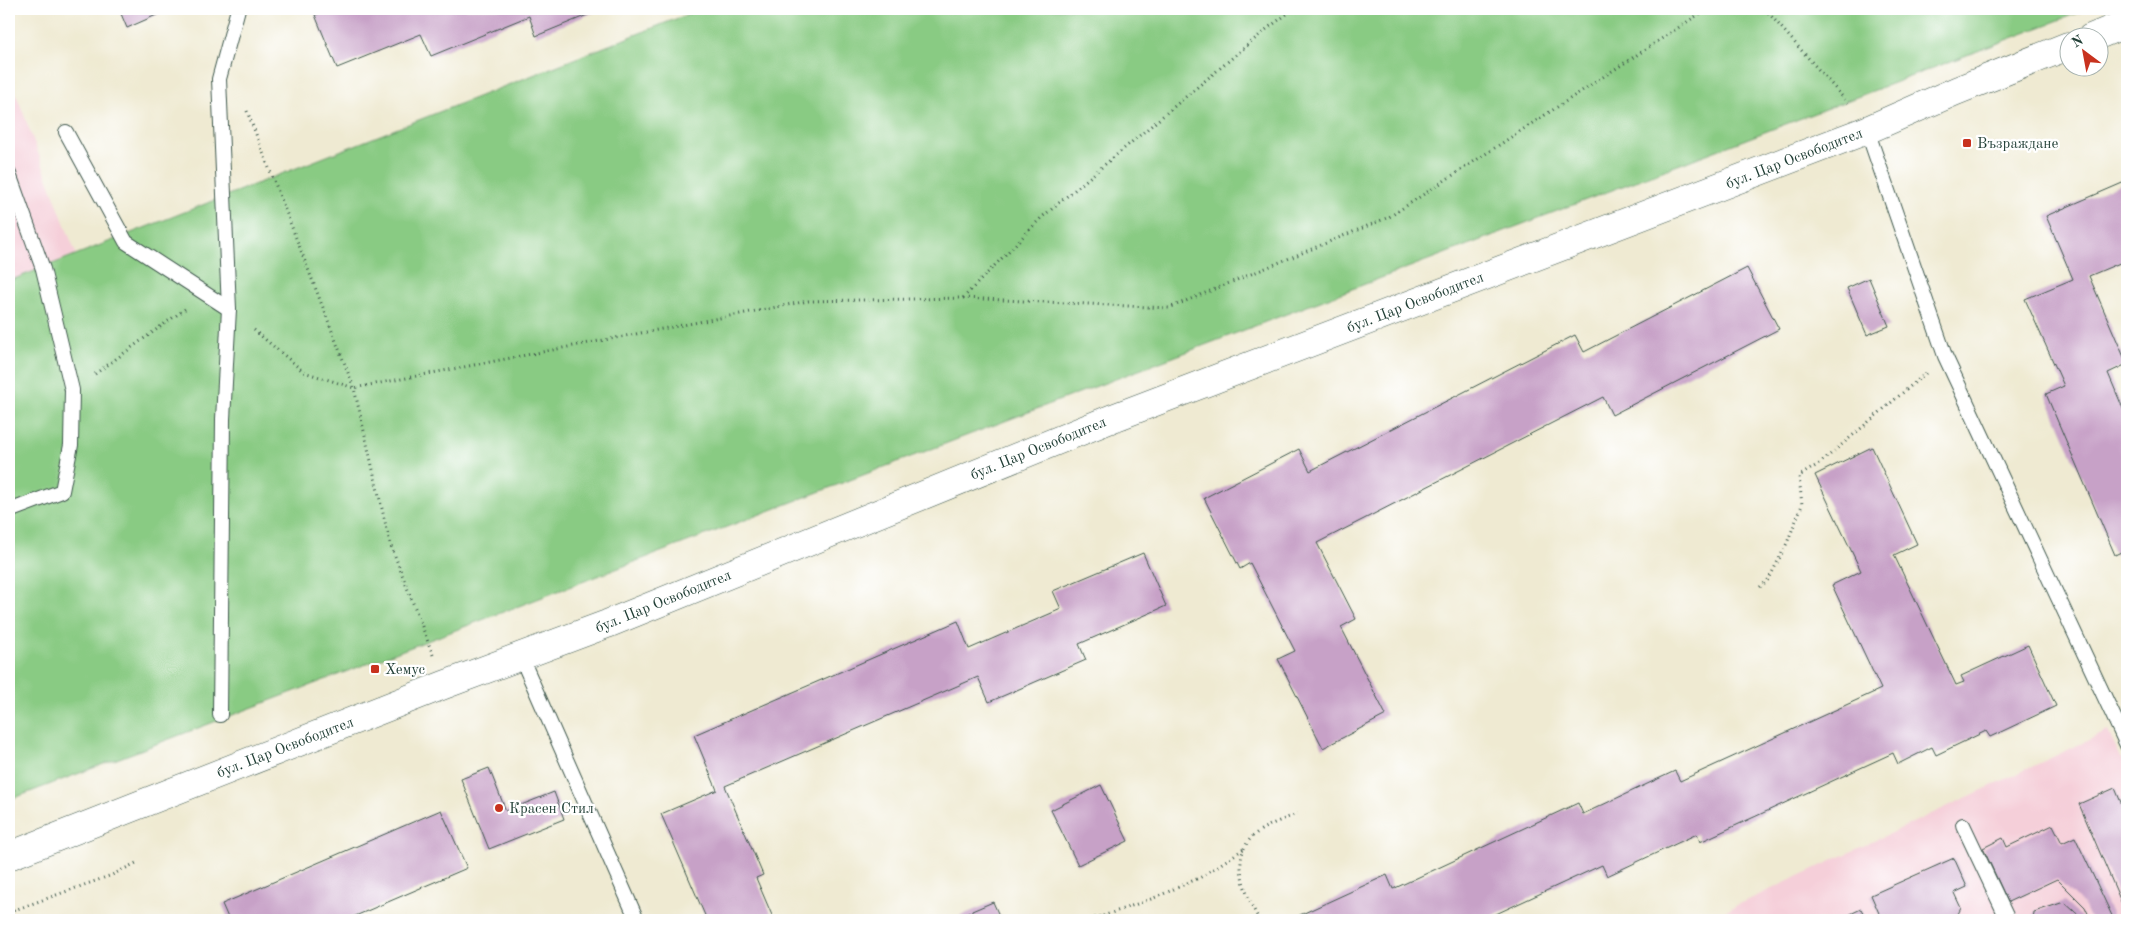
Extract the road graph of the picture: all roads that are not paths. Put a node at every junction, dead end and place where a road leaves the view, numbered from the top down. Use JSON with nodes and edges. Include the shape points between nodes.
{"nodes":[{"id":1,"x":238,"y":9,"type":"edge"},
{"id":2,"x":2127,"y":23,"type":"edge"},
{"id":3,"x":2108,"y":31,"type":"edge"},
{"id":4,"x":2058,"y":50,"type":"edge"},
{"id":5,"x":1867,"y":130,"type":"junction"},
{"id":6,"x":66,"y":132,"type":"dead end"},
{"id":7,"x":9,"y":174,"type":"edge"},
{"id":8,"x":229,"y":309,"type":"junction"},
{"id":9,"x":9,"y":511,"type":"edge"},
{"id":10,"x":521,"y":657,"type":"junction"},
{"id":11,"x":220,"y":715,"type":"dead end"},
{"id":12,"x":2127,"y":746,"type":"edge"},
{"id":13,"x":1963,"y":825,"type":"dead end"},
{"id":14,"x":9,"y":856,"type":"edge"},
{"id":15,"x":638,"y":920,"type":"edge"},
{"id":16,"x":2008,"y":920,"type":"edge"}],
"edges":[{"from":1,"to":8,"type":"lane","via":[[219,79]]},
{"from":2,"to":3,"type":"main road"},
{"from":4,"to":5,"type":"main road","name":"бул. Цар Освободител"},
{"from":5,"to":10,"type":"main road","name":"бул. Цар Освободител","via":[[1113,418]]},
{"from":5,"to":12,"type":"lane","via":[[1946,356]]},
{"from":6,"to":8,"type":"lane","via":[[126,242]]},
{"from":7,"to":9,"type":"lane","via":[[43,269],[72,390],[71,445],[62,491]]},
{"from":8,"to":11,"type":"lane","via":[[223,419]]},
{"from":10,"to":14,"type":"main road","name":"бул. Цар Освободител"},
{"from":10,"to":15,"type":"lane"},
{"from":13,"to":16,"type":"lane"}]}
